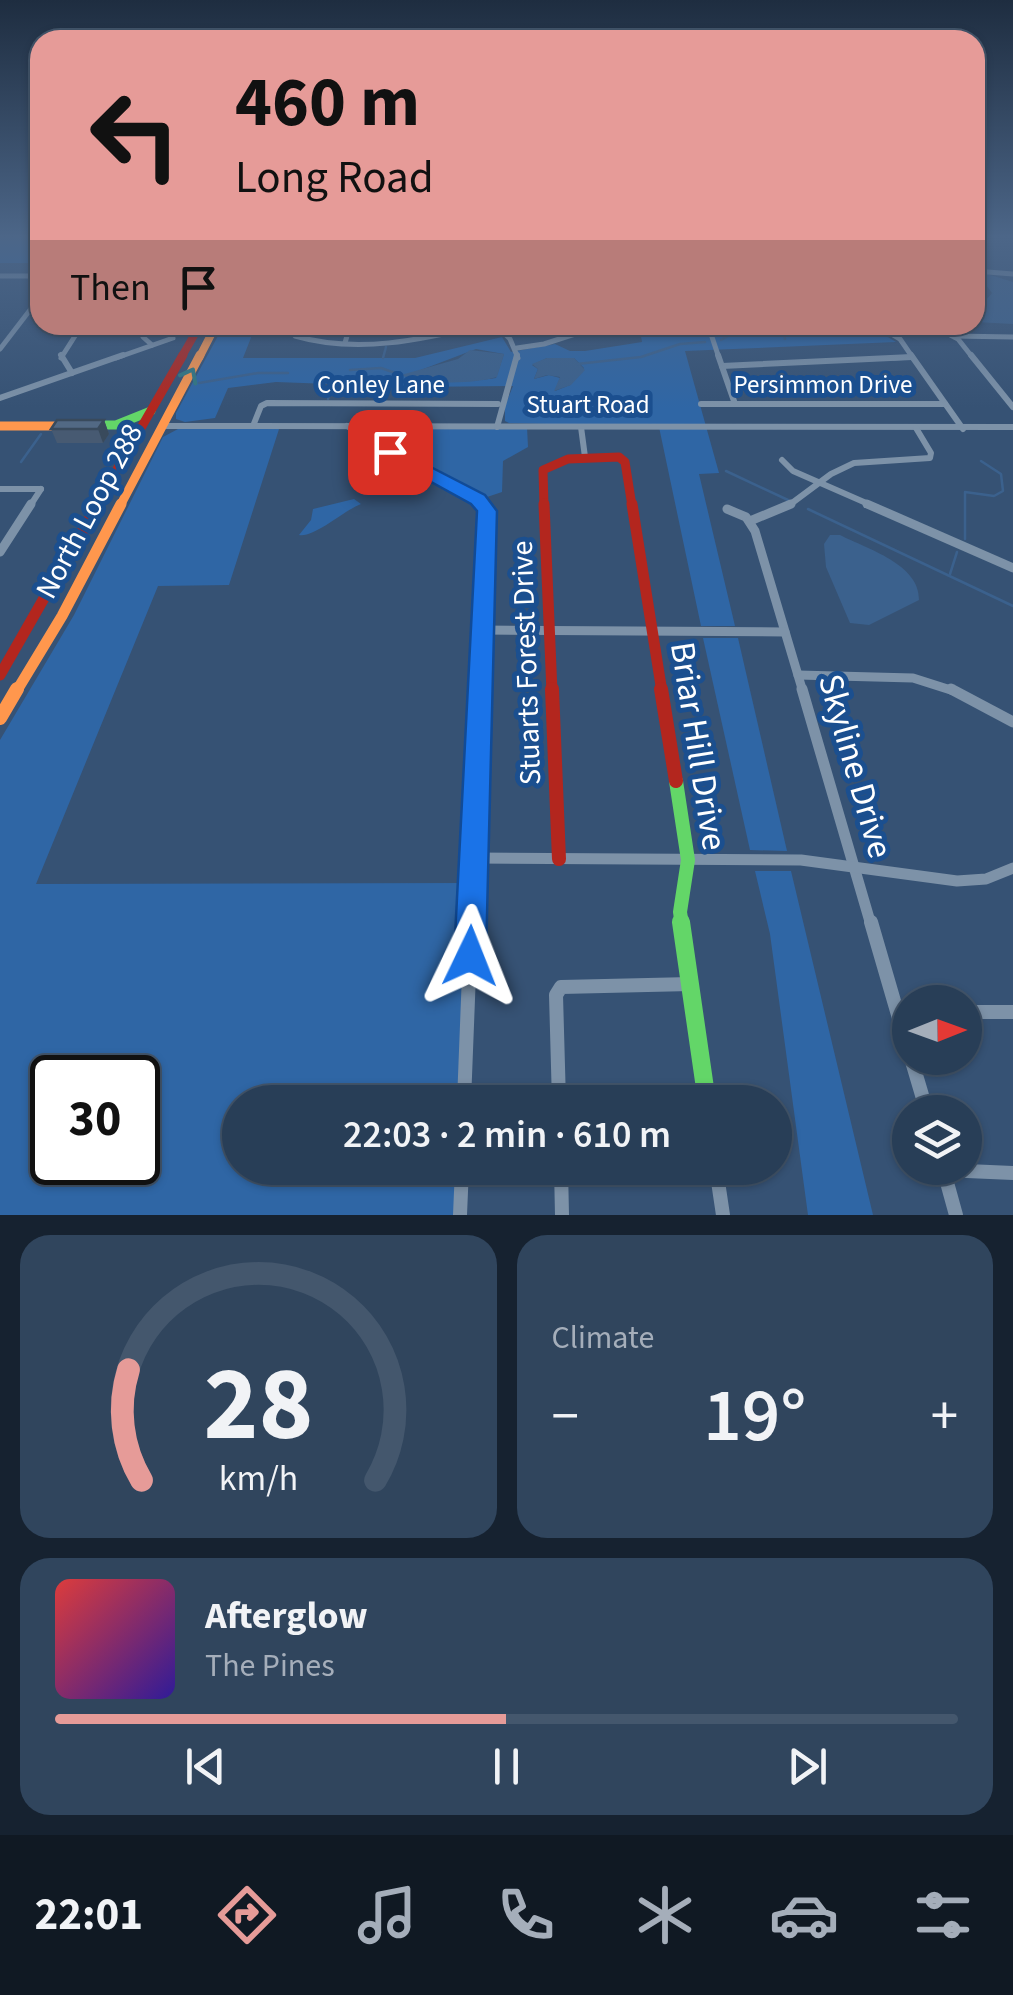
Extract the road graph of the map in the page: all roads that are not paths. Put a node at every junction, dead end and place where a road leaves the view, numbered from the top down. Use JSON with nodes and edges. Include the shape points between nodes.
{"nodes":[{"id":1,"x":30,"y":310,"type":"edge"},
{"id":2,"x":75,"y":335,"type":"edge"},
{"id":3,"x":145,"y":335,"type":"edge"},
{"id":4,"x":194,"y":335,"type":"edge"},
{"id":5,"x":211,"y":335,"type":"edge"},
{"id":6,"x":297,"y":335,"type":"edge"},
{"id":7,"x":347,"y":335,"type":"edge"},
{"id":8,"x":440,"y":335,"type":"edge"},
{"id":9,"x":505,"y":335,"type":"edge"},
{"id":10,"x":574,"y":335,"type":"edge"},
{"id":11,"x":711,"y":335,"type":"edge"},
{"id":12,"x":894,"y":335,"type":"edge"},
{"id":13,"x":954,"y":336,"type":"joint"},
{"id":14,"x":173,"y":338,"type":"dead end"},
{"id":15,"x":1012,"y":338,"type":"edge"},
{"id":16,"x":344,"y":343,"type":"junction"},
{"id":17,"x":152,"y":345,"type":"junction"},
{"id":18,"x":0,"y":348,"type":"edge"},
{"id":19,"x":517,"y":348,"type":"junction"},
{"id":20,"x":912,"y":357,"type":"junction"},
{"id":21,"x":722,"y":366,"type":"junction"},
{"id":22,"x":72,"y":373,"type":"junction"},
{"id":23,"x":1,"y":395,"type":"edge"},
{"id":24,"x":498,"y":404,"type":"junction"},
{"id":25,"x":700,"y":404,"type":"dead end"},
{"id":26,"x":735,"y":404,"type":"junction"},
{"id":27,"x":944,"y":404,"type":"junction"},
{"id":28,"x":1013,"y":407,"type":"edge"},
{"id":29,"x":151,"y":411,"type":"junction"},
{"id":30,"x":116,"y":425,"type":"junction"},
{"id":31,"x":0,"y":426,"type":"edge"},
{"id":32,"x":163,"y":426,"type":"junction"},
{"id":33,"x":253,"y":426,"type":"junction"},
{"id":34,"x":346,"y":426,"type":"junction"},
{"id":35,"x":497,"y":426,"type":"junction"},
{"id":36,"x":581,"y":427,"type":"junction"},
{"id":37,"x":1013,"y":427,"type":"edge"},
{"id":38,"x":916,"y":428,"type":"junction"},
{"id":39,"x":962,"y":429,"type":"junction"},
{"id":40,"x":136,"y":438,"type":"junction"},
{"id":41,"x":585,"y":457,"type":"junction"},
{"id":42,"x":782,"y":460,"type":"dead end"},
{"id":43,"x":821,"y":483,"type":"junction"},
{"id":44,"x":0,"y":488,"type":"edge"},
{"id":45,"x":727,"y":508,"type":"dead end"},
{"id":46,"x":750,"y":521,"type":"junction"},
{"id":47,"x":0,"y":552,"type":"edge"},
{"id":48,"x":1013,"y":568,"type":"edge"},
{"id":49,"x":482,"y":630,"type":"junction"},
{"id":50,"x":550,"y":631,"type":"junction"},
{"id":51,"x":652,"y":632,"type":"junction"},
{"id":52,"x":784,"y":632,"type":"junction"},
{"id":53,"x":0,"y":675,"type":"edge"},
{"id":54,"x":798,"y":675,"type":"junction"},
{"id":55,"x":0,"y":718,"type":"edge"},
{"id":56,"x":1013,"y":722,"type":"edge"},
{"id":57,"x":474,"y":858,"type":"junction"},
{"id":58,"x":560,"y":859,"type":"junction"},
{"id":59,"x":688,"y":860,"type":"junction"},
{"id":60,"x":855,"y":868,"type":"junction"},
{"id":61,"x":1013,"y":868,"type":"edge"},
{"id":62,"x":690,"y":984,"type":"junction"},
{"id":63,"x":895,"y":985,"type":"edge"},
{"id":64,"x":562,"y":987,"type":"joint"},
{"id":65,"x":982,"y":1012,"type":"edge"},
{"id":66,"x":1013,"y":1012,"type":"edge"},
{"id":67,"x":465,"y":1085,"type":"edge"},
{"id":68,"x":559,"y":1085,"type":"edge"},
{"id":69,"x":705,"y":1085,"type":"edge"},
{"id":70,"x":982,"y":1171,"type":"edge"},
{"id":71,"x":1013,"y":1172,"type":"edge"},
{"id":72,"x":461,"y":1185,"type":"edge"},
{"id":73,"x":561,"y":1185,"type":"edge"},
{"id":74,"x":719,"y":1185,"type":"edge"},
{"id":75,"x":948,"y":1185,"type":"edge"},
{"id":76,"x":460,"y":1215,"type":"edge"},
{"id":77,"x":562,"y":1215,"type":"edge"},
{"id":78,"x":723,"y":1215,"type":"edge"},
{"id":79,"x":956,"y":1215,"type":"edge"}],
"edges":[{"from":1,"to":18,"type":"street"},
{"from":2,"to":22,"type":"street","via":[[60,357]]},
{"from":3,"to":17,"type":"street"},
{"from":4,"to":29,"type":"main road","name":"North Loop 288"},
{"from":32,"to":5,"type":"main road","name":"North Loop 288","one_way":true},
{"from":6,"to":16,"type":"street"},
{"from":7,"to":16,"type":"street"},
{"from":8,"to":16,"type":"street"},
{"from":9,"to":19,"type":"street"},
{"from":10,"to":19,"type":"street"},
{"from":11,"to":21,"type":"street"},
{"from":12,"to":20,"type":"street"},
{"from":13,"to":15,"type":"street"},
{"from":13,"to":28,"type":"street"},
{"from":14,"to":17,"type":"street"},
{"from":17,"to":22,"type":"street"},
{"from":19,"to":24,"type":"street","via":[[518,366]]},
{"from":20,"to":21,"type":"street"},
{"from":20,"to":27,"type":"street"},
{"from":21,"to":26,"type":"street"},
{"from":22,"to":23,"type":"street"},
{"from":24,"to":33,"type":"street","name":"Conley Lane","via":[[264,404]]},
{"from":24,"to":35,"type":"street"},
{"from":25,"to":26,"type":"street","name":"Persimmon Drive"},
{"from":26,"to":27,"type":"street","name":"Persimmon Drive"},
{"from":27,"to":39,"type":"street"},
{"from":29,"to":30,"type":"main road"},
{"from":29,"to":40,"type":"main road","name":"North Loop 288"},
{"from":30,"to":31,"type":"main road"},
{"from":30,"to":40,"type":"main road","via":[[130,428]]},
{"from":32,"to":33,"type":"street","name":"Stuart Road"},
{"from":32,"to":55,"type":"main road","name":"North Loop 288"},
{"from":33,"to":34,"type":"street","name":"Stuart Road"},
{"from":34,"to":35,"type":"street","name":"Stuart Road"},
{"from":34,"to":49,"type":"street","via":[[486,508]]},
{"from":35,"to":36,"type":"street","name":"Stuart Road"},
{"from":36,"to":38,"type":"street","name":"Stuart Road"},
{"from":36,"to":41,"type":"street"},
{"from":37,"to":39,"type":"street","name":"Stuart Road"},
{"from":38,"to":39,"type":"street","name":"Stuart Road"},
{"from":38,"to":43,"type":"street","via":[[930,458],[861,461]]},
{"from":40,"to":53,"type":"main road","name":"North Loop 288"},
{"from":41,"to":50,"type":"main road","name":"Stuarts Forest Drive","via":[[546,466]]},
{"from":41,"to":51,"type":"main road","name":"Briar Hill Drive","via":[[623,458]]},
{"from":42,"to":43,"type":"street"},
{"from":43,"to":46,"type":"street","via":[[787,510]]},
{"from":43,"to":48,"type":"street"},
{"from":44,"to":47,"type":"street","via":[[41,489]]},
{"from":45,"to":46,"type":"street"},
{"from":46,"to":52,"type":"street","name":"Skyline Drive"},
{"from":49,"to":50,"type":"street"},
{"from":49,"to":57,"type":"street"},
{"from":50,"to":51,"type":"street"},
{"from":50,"to":58,"type":"main road","name":"Stuarts Forest Drive"},
{"from":51,"to":52,"type":"street"},
{"from":51,"to":59,"type":"main road","name":"Briar Hill Drive"},
{"from":52,"to":54,"type":"street","name":"Skyline Drive"},
{"from":54,"to":56,"type":"street","via":[[913,678],[953,690]]},
{"from":54,"to":60,"type":"street","name":"Skyline Drive"},
{"from":57,"to":58,"type":"street"},
{"from":57,"to":67,"type":"street"},
{"from":58,"to":59,"type":"street"},
{"from":59,"to":60,"type":"street","via":[[801,860]]},
{"from":59,"to":62,"type":"main road","name":"Briar Hill Drive","via":[[680,912]]},
{"from":60,"to":61,"type":"street","via":[[973,881]]},
{"from":60,"to":63,"type":"street","name":"Skyline Drive"},
{"from":62,"to":64,"type":"street"},
{"from":62,"to":69,"type":"main road","name":"Briar Hill Drive"},
{"from":64,"to":68,"type":"street","via":[[556,996]]},
{"from":65,"to":66,"type":"street"},
{"from":70,"to":71,"type":"street"},
{"from":72,"to":76,"type":"street"},
{"from":73,"to":77,"type":"street"},
{"from":74,"to":78,"type":"street"},
{"from":75,"to":79,"type":"street"}]}
